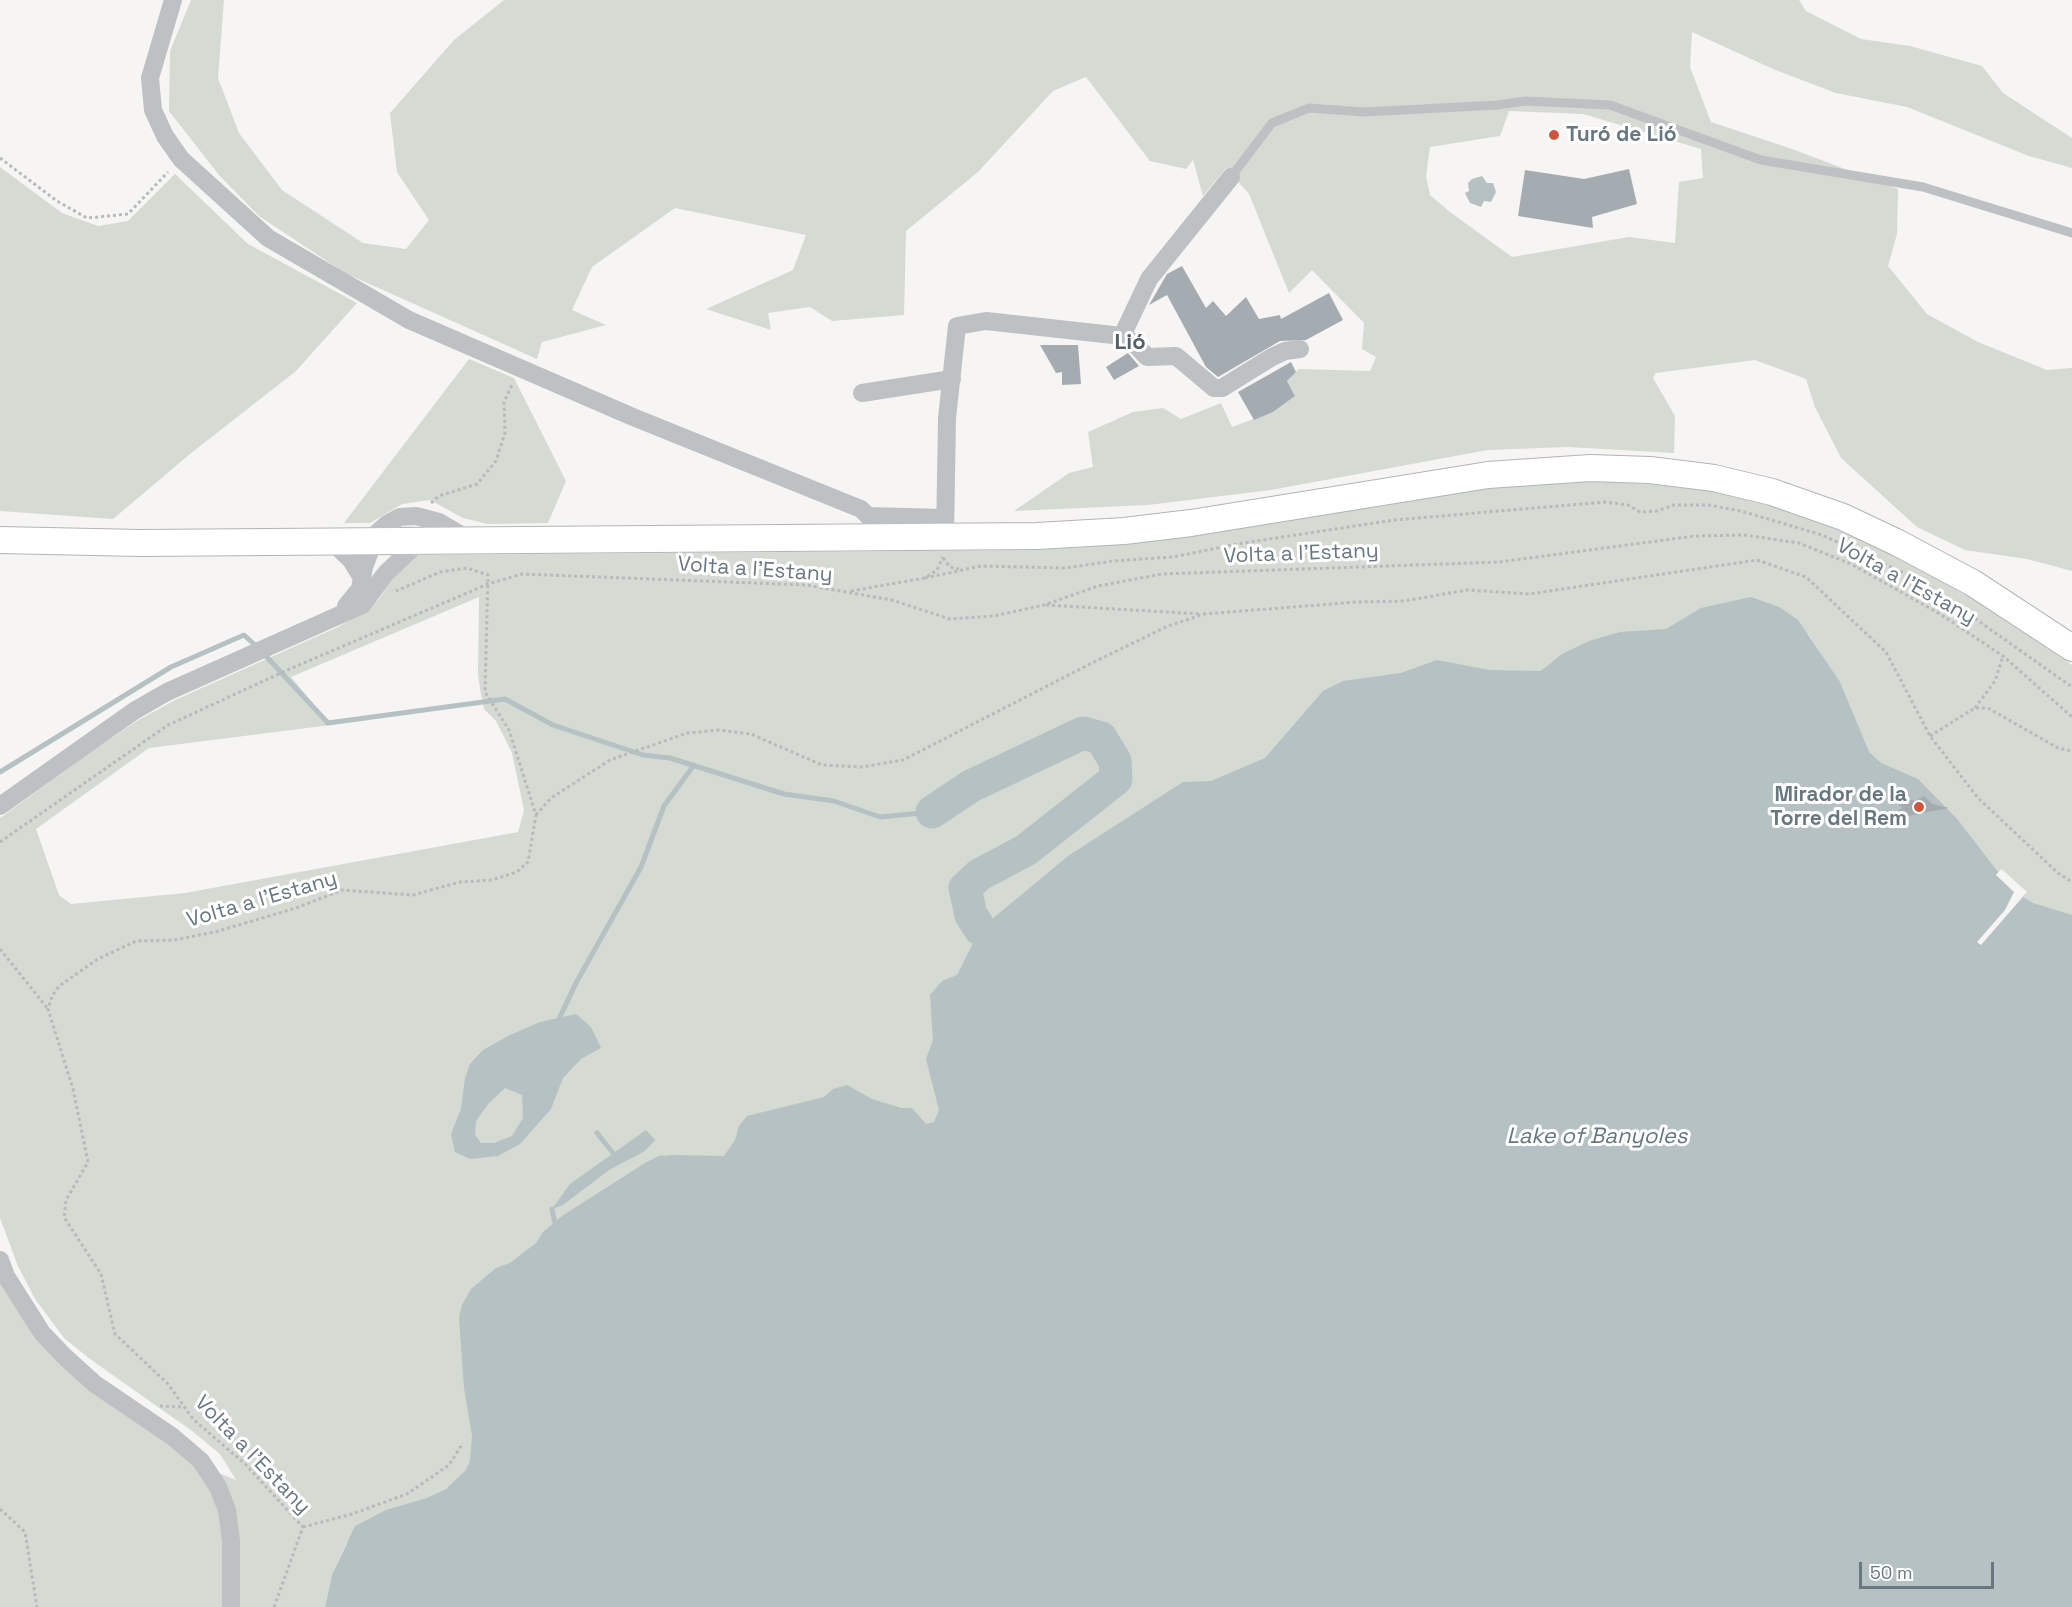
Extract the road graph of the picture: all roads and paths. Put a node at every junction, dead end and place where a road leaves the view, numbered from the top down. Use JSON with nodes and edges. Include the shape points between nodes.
{"nodes":[{"id":1,"x":172,"y":0,"type":"edge"},
{"id":2,"x":0,"y":158,"type":"edge"},
{"id":3,"x":182,"y":159,"type":"junction"},
{"id":4,"x":1231,"y":177,"type":"joint"},
{"id":5,"x":2072,"y":233,"type":"edge"},
{"id":6,"x":1122,"y":336,"type":"junction"},
{"id":7,"x":1300,"y":350,"type":"dead end"},
{"id":8,"x":520,"y":368,"type":"junction"},
{"id":9,"x":952,"y":379,"type":"junction"},
{"id":10,"x":862,"y":393,"type":"dead end"},
{"id":11,"x":847,"y":505,"type":"junction"},
{"id":12,"x":416,"y":516,"type":"junction"},
{"id":13,"x":868,"y":516,"type":"junction"},
{"id":14,"x":945,"y":527,"type":"junction"},
{"id":15,"x":882,"y":538,"type":"junction"},
{"id":16,"x":847,"y":539,"type":"junction"},
{"id":17,"x":0,"y":540,"type":"edge"},
{"id":18,"x":420,"y":541,"type":"junction"},
{"id":19,"x":471,"y":541,"type":"junction"},
{"id":20,"x":332,"y":542,"type":"junction"},
{"id":21,"x":374,"y":542,"type":"junction"},
{"id":22,"x":960,"y":570,"type":"junction"},
{"id":23,"x":386,"y":573,"type":"junction"},
{"id":24,"x":362,"y":578,"type":"junction"},
{"id":25,"x":925,"y":578,"type":"junction"},
{"id":26,"x":488,"y":585,"type":"junction"},
{"id":27,"x":849,"y":592,"type":"junction"},
{"id":28,"x":362,"y":605,"type":"junction"},
{"id":29,"x":1044,"y":605,"type":"junction"},
{"id":30,"x":1204,"y":614,"type":"junction"},
{"id":31,"x":337,"y":617,"type":"junction"},
{"id":32,"x":2072,"y":648,"type":"edge"},
{"id":33,"x":2003,"y":656,"type":"junction"},
{"id":34,"x":2072,"y":687,"type":"edge"},
{"id":35,"x":1975,"y":708,"type":"junction"},
{"id":36,"x":2072,"y":717,"type":"edge"},
{"id":37,"x":1930,"y":736,"type":"junction"},
{"id":38,"x":2072,"y":751,"type":"edge"},
{"id":39,"x":0,"y":806,"type":"edge"},
{"id":40,"x":536,"y":815,"type":"junction"},
{"id":41,"x":0,"y":842,"type":"edge"},
{"id":42,"x":2072,"y":882,"type":"edge"},
{"id":43,"x":0,"y":949,"type":"edge"},
{"id":44,"x":48,"y":1009,"type":"junction"},
{"id":45,"x":0,"y":1260,"type":"edge"},
{"id":46,"x":464,"y":1443,"type":"dead end"},
{"id":47,"x":0,"y":1509,"type":"edge"},
{"id":48,"x":303,"y":1527,"type":"junction"},
{"id":49,"x":37,"y":1607,"type":"edge"},
{"id":50,"x":231,"y":1607,"type":"edge"},
{"id":51,"x":274,"y":1607,"type":"edge"}],
"edges":[{"from":1,"to":3,"type":"street","via":[[150,78],[153,110]]},
{"from":2,"to":3,"type":"path","via":[[57,201],[87,218],[128,214]]},
{"from":3,"to":8,"type":"street","via":[[268,238],[409,320]]},
{"from":4,"to":5,"type":"lane","via":[[1272,123],[1309,108],[1364,112],[1525,101],[1610,105],[1761,160],[1923,187]]},
{"from":4,"to":6,"type":"street","via":[[1149,279]]},
{"from":6,"to":7,"type":"street","via":[[1148,357],[1176,356],[1214,388],[1222,388],[1285,351]]},
{"from":6,"to":9,"type":"street","via":[[986,321],[957,326]]},
{"from":8,"to":11,"type":"street"},
{"from":8,"to":12,"type":"path","via":[[504,402],[505,433],[496,461],[477,484],[439,496]]},
{"from":9,"to":10,"type":"street"},
{"from":9,"to":14,"type":"street","via":[[947,418]]},
{"from":11,"to":13,"type":"street"},
{"from":11,"to":16,"type":"street"},
{"from":12,"to":19,"type":"street","via":[[439,522]]},
{"from":12,"to":21,"type":"street","via":[[387,524]]},
{"from":13,"to":14,"type":"street"},
{"from":13,"to":15,"type":"street"},
{"from":14,"to":15,"type":"main road"},
{"from":14,"to":32,"type":"main road","via":[[1037,536],[1124,531],[1519,472],[1650,470],[1714,478],[1772,492],[1843,518],[1973,583]]},
{"from":15,"to":16,"type":"main road"},
{"from":16,"to":19,"type":"main road"},
{"from":17,"to":20,"type":"main road"},
{"from":18,"to":19,"type":"main road"},
{"from":18,"to":21,"type":"main road"},
{"from":18,"to":23,"type":"street"},
{"from":20,"to":21,"type":"main road"},
{"from":20,"to":24,"type":"street","via":[[351,560]]},
{"from":21,"to":23,"type":"street"},
{"from":21,"to":24,"type":"street"},
{"from":22,"to":25,"type":"path"},
{"from":22,"to":25,"type":"path","via":[[950,567],[943,558],[937,570]]},
{"from":22,"to":34,"type":"path","via":[[981,566],[1066,568],[1173,557],[1326,529],[1500,509],[1605,502],[1628,505],[1640,512],[1674,505],[1708,505],[1822,535],[1921,581]]},
{"from":23,"to":28,"type":"street"},
{"from":24,"to":31,"type":"street","via":[[360,589]]},
{"from":25,"to":27,"type":"path"},
{"from":26,"to":27,"type":"path","name":"Volta a l'Estany","via":[[522,574],[806,585]]},
{"from":26,"to":28,"type":"path","via":[[488,575],[467,567],[440,572]]},
{"from":26,"to":40,"type":"path","name":"Volta a l'Estany","via":[[485,692],[509,730]]},
{"from":26,"to":41,"type":"path","name":"Volta a l'Estany","via":[[168,725]]},
{"from":27,"to":29,"type":"path","name":"Volta a l'Estany","via":[[892,600],[950,619],[994,616]]},
{"from":28,"to":31,"type":"street"},
{"from":29,"to":30,"type":"path"},
{"from":29,"to":33,"type":"path","name":"Volta a l'Estany","via":[[1098,586],[1162,574],[1499,562],[1695,536],[1744,535],[1799,543],[1851,564],[1940,614]]},
{"from":30,"to":37,"type":"path","via":[[1404,601],[1467,590],[1529,594],[1757,560],[1806,577],[1886,652]]},
{"from":30,"to":40,"type":"path","via":[[1168,626],[903,760],[862,767],[822,765],[751,734],[720,730],[687,733],[610,760],[551,798]]},
{"from":31,"to":39,"type":"street","via":[[167,692]]},
{"from":33,"to":35,"type":"path","via":[[1995,681]]},
{"from":33,"to":36,"type":"path","name":"Volta a l'Estany"},
{"from":35,"to":37,"type":"path"},
{"from":35,"to":38,"type":"path","via":[[1988,708],[2058,748]]},
{"from":37,"to":42,"type":"path","via":[[1978,798]]},
{"from":40,"to":44,"type":"path","name":"Volta a l'Estany","via":[[528,862],[517,872],[413,895],[342,890],[215,932],[174,940],[136,941],[98,959],[59,986]]},
{"from":43,"to":44,"type":"path","name":"Volta a l'Estany"},
{"from":44,"to":48,"type":"path","name":"Volta a l'Estany","via":[[73,1089],[88,1162],[66,1200],[64,1217],[101,1274],[116,1334],[168,1384],[193,1419],[245,1464]]},
{"from":45,"to":50,"type":"street","via":[[42,1333],[65,1357],[95,1384],[201,1461],[227,1510]]},
{"from":46,"to":48,"type":"path","via":[[450,1465],[407,1494]]},
{"from":47,"to":49,"type":"path","via":[[25,1532]]},
{"from":48,"to":51,"type":"path","name":"Volta a l'Estany"}]}
